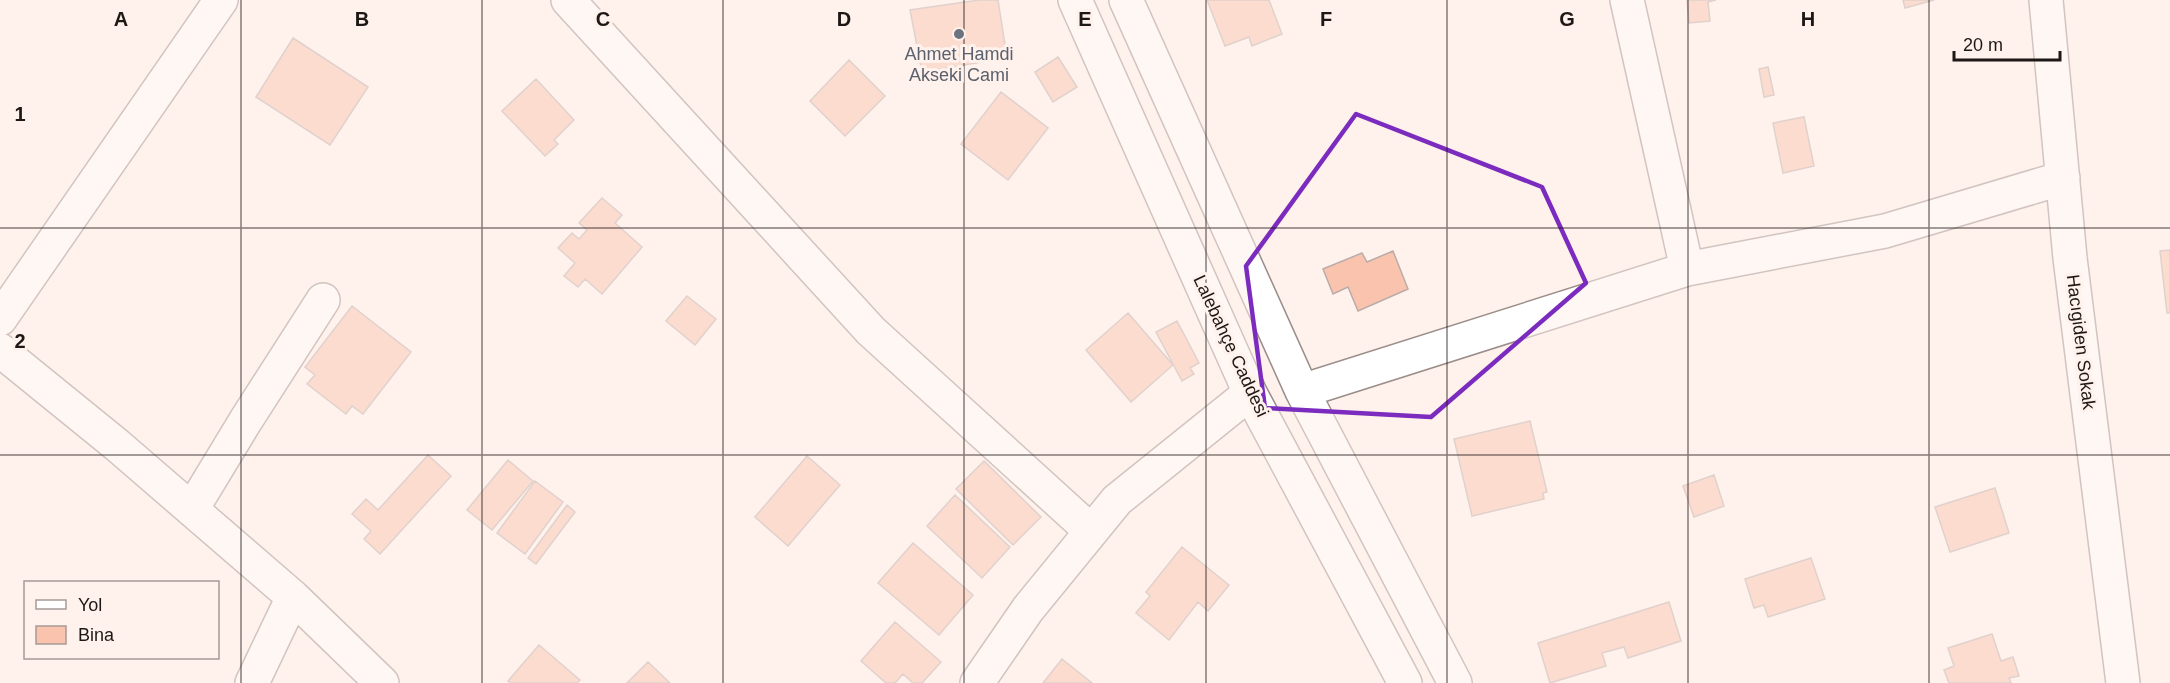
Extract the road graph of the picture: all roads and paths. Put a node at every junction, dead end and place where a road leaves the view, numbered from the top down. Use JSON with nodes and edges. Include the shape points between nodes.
{"nodes":[{"id":1,"x":221,"y":0,"type":"edge"},
{"id":2,"x":568,"y":0,"type":"edge"},
{"id":3,"x":1075,"y":0,"type":"edge"},
{"id":4,"x":1126,"y":0,"type":"edge"},
{"id":5,"x":1627,"y":0,"type":"edge"},
{"id":6,"x":2046,"y":0,"type":"edge"},
{"id":7,"x":2063,"y":178,"type":"junction"},
{"id":8,"x":1687,"y":269,"type":"junction"},
{"id":9,"x":322,"y":300,"type":"dead end"},
{"id":10,"x":0,"y":319,"type":"edge"},
{"id":11,"x":0,"y":350,"type":"edge"},
{"id":12,"x":1302,"y":391,"type":"junction"},
{"id":13,"x":1250,"y":393,"type":"junction"},
{"id":14,"x":192,"y":510,"type":"junction"},
{"id":15,"x":1091,"y":531,"type":"junction"},
{"id":16,"x":293,"y":597,"type":"junction"},
{"id":17,"x":252,"y":683,"type":"edge"},
{"id":18,"x":382,"y":683,"type":"edge"},
{"id":19,"x":976,"y":683,"type":"edge"},
{"id":20,"x":1405,"y":683,"type":"edge"},
{"id":21,"x":1455,"y":683,"type":"edge"},
{"id":22,"x":2123,"y":683,"type":"edge"}],
"edges":[{"from":1,"to":10,"type":"street"},
{"from":2,"to":15,"type":"street","via":[[871,331]]},
{"from":3,"to":13,"type":"street","name":"Lalebahçe Caddesi"},
{"from":4,"to":12,"type":"street"},
{"from":5,"to":8,"type":"street"},
{"from":6,"to":7,"type":"street","name":"Hacıgiden Sokak"},
{"from":7,"to":8,"type":"street","via":[[1886,231]]},
{"from":7,"to":22,"type":"street","name":"Hacıgiden Sokak"},
{"from":8,"to":12,"type":"street"},
{"from":9,"to":14,"type":"street"},
{"from":11,"to":14,"type":"street"},
{"from":12,"to":21,"type":"street"},
{"from":13,"to":15,"type":"street","via":[[1117,500]]},
{"from":13,"to":20,"type":"street","name":"Lalebahçe Caddesi"},
{"from":14,"to":16,"type":"street"},
{"from":15,"to":19,"type":"street","via":[[1028,609]]},
{"from":16,"to":17,"type":"street"},
{"from":16,"to":18,"type":"street"}]}
